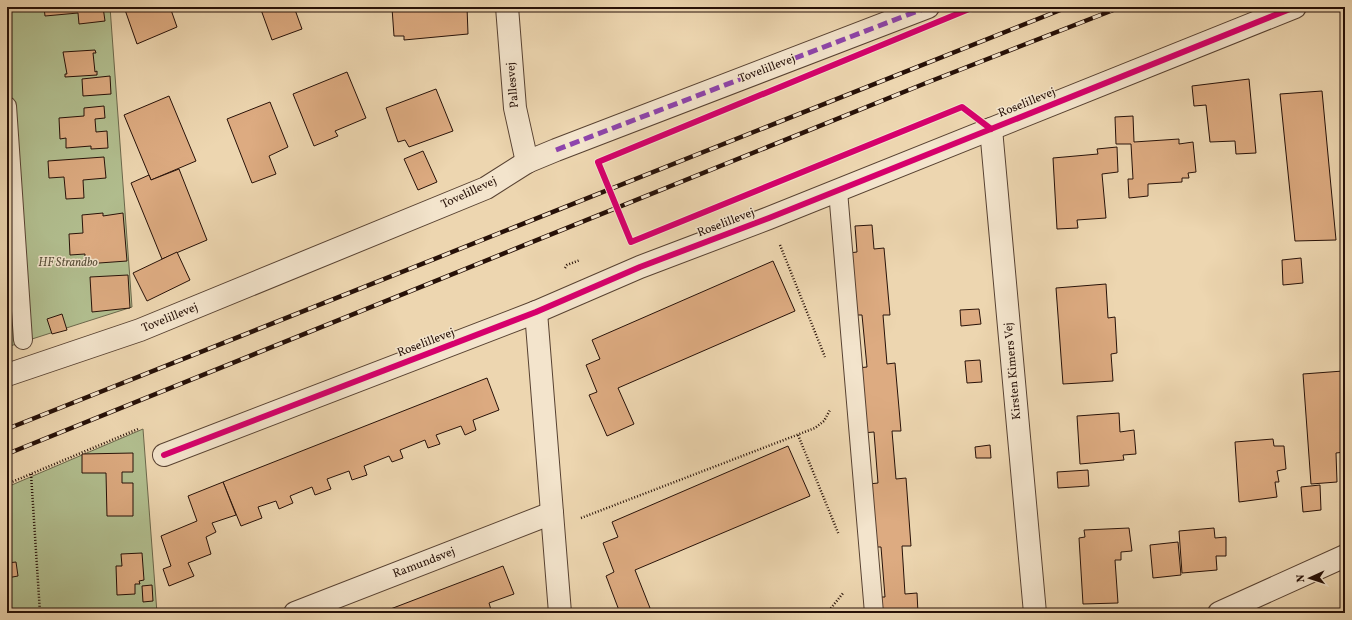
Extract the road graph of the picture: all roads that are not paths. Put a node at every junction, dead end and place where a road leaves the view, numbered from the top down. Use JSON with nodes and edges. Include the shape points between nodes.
{"nodes":[{"id":1,"x":507,"y":7,"type":"edge"},
{"id":2,"x":928,"y":7,"type":"edge"},
{"id":3,"x":1295,"y":7,"type":"edge"},
{"id":4,"x":7,"y":106,"type":"edge"},
{"id":5,"x":991,"y":129,"type":"junction"},
{"id":6,"x":528,"y":162,"type":"junction"},
{"id":7,"x":838,"y":191,"type":"junction"},
{"id":8,"x":536,"y":312,"type":"junction"},
{"id":9,"x":23,"y":340,"type":"dead end"},
{"id":10,"x":7,"y":375,"type":"edge"},
{"id":11,"x":164,"y":456,"type":"dead end"},
{"id":12,"x":552,"y":521,"type":"junction"},
{"id":13,"x":1345,"y":556,"type":"edge"},
{"id":14,"x":295,"y":613,"type":"edge"},
{"id":15,"x":560,"y":613,"type":"edge"},
{"id":16,"x":874,"y":613,"type":"edge"},
{"id":17,"x":1035,"y":613,"type":"edge"},
{"id":18,"x":1219,"y":613,"type":"edge"}],
"edges":[{"from":1,"to":6,"type":"street","name":"Pallesvej","via":[[515,108]]},
{"from":2,"to":6,"type":"street","name":"Tovelillevej"},
{"from":3,"to":5,"type":"street","name":"Roselillevej"},
{"from":4,"to":9,"type":"lane"},
{"from":5,"to":7,"type":"street","name":"Roselillevej"},
{"from":5,"to":17,"type":"street","name":"Kirsten Kimers Vej"},
{"from":6,"to":10,"type":"street","name":"Tovelillevej","via":[[486,188],[140,330]]},
{"from":7,"to":8,"type":"street","name":"Roselillevej","via":[[640,267]]},
{"from":7,"to":16,"type":"lane"},
{"from":8,"to":11,"type":"street","name":"Roselillevej"},
{"from":8,"to":12,"type":"street"},
{"from":12,"to":14,"type":"street","name":"Ramundsvej"},
{"from":12,"to":15,"type":"street"},
{"from":13,"to":18,"type":"street"}]}
